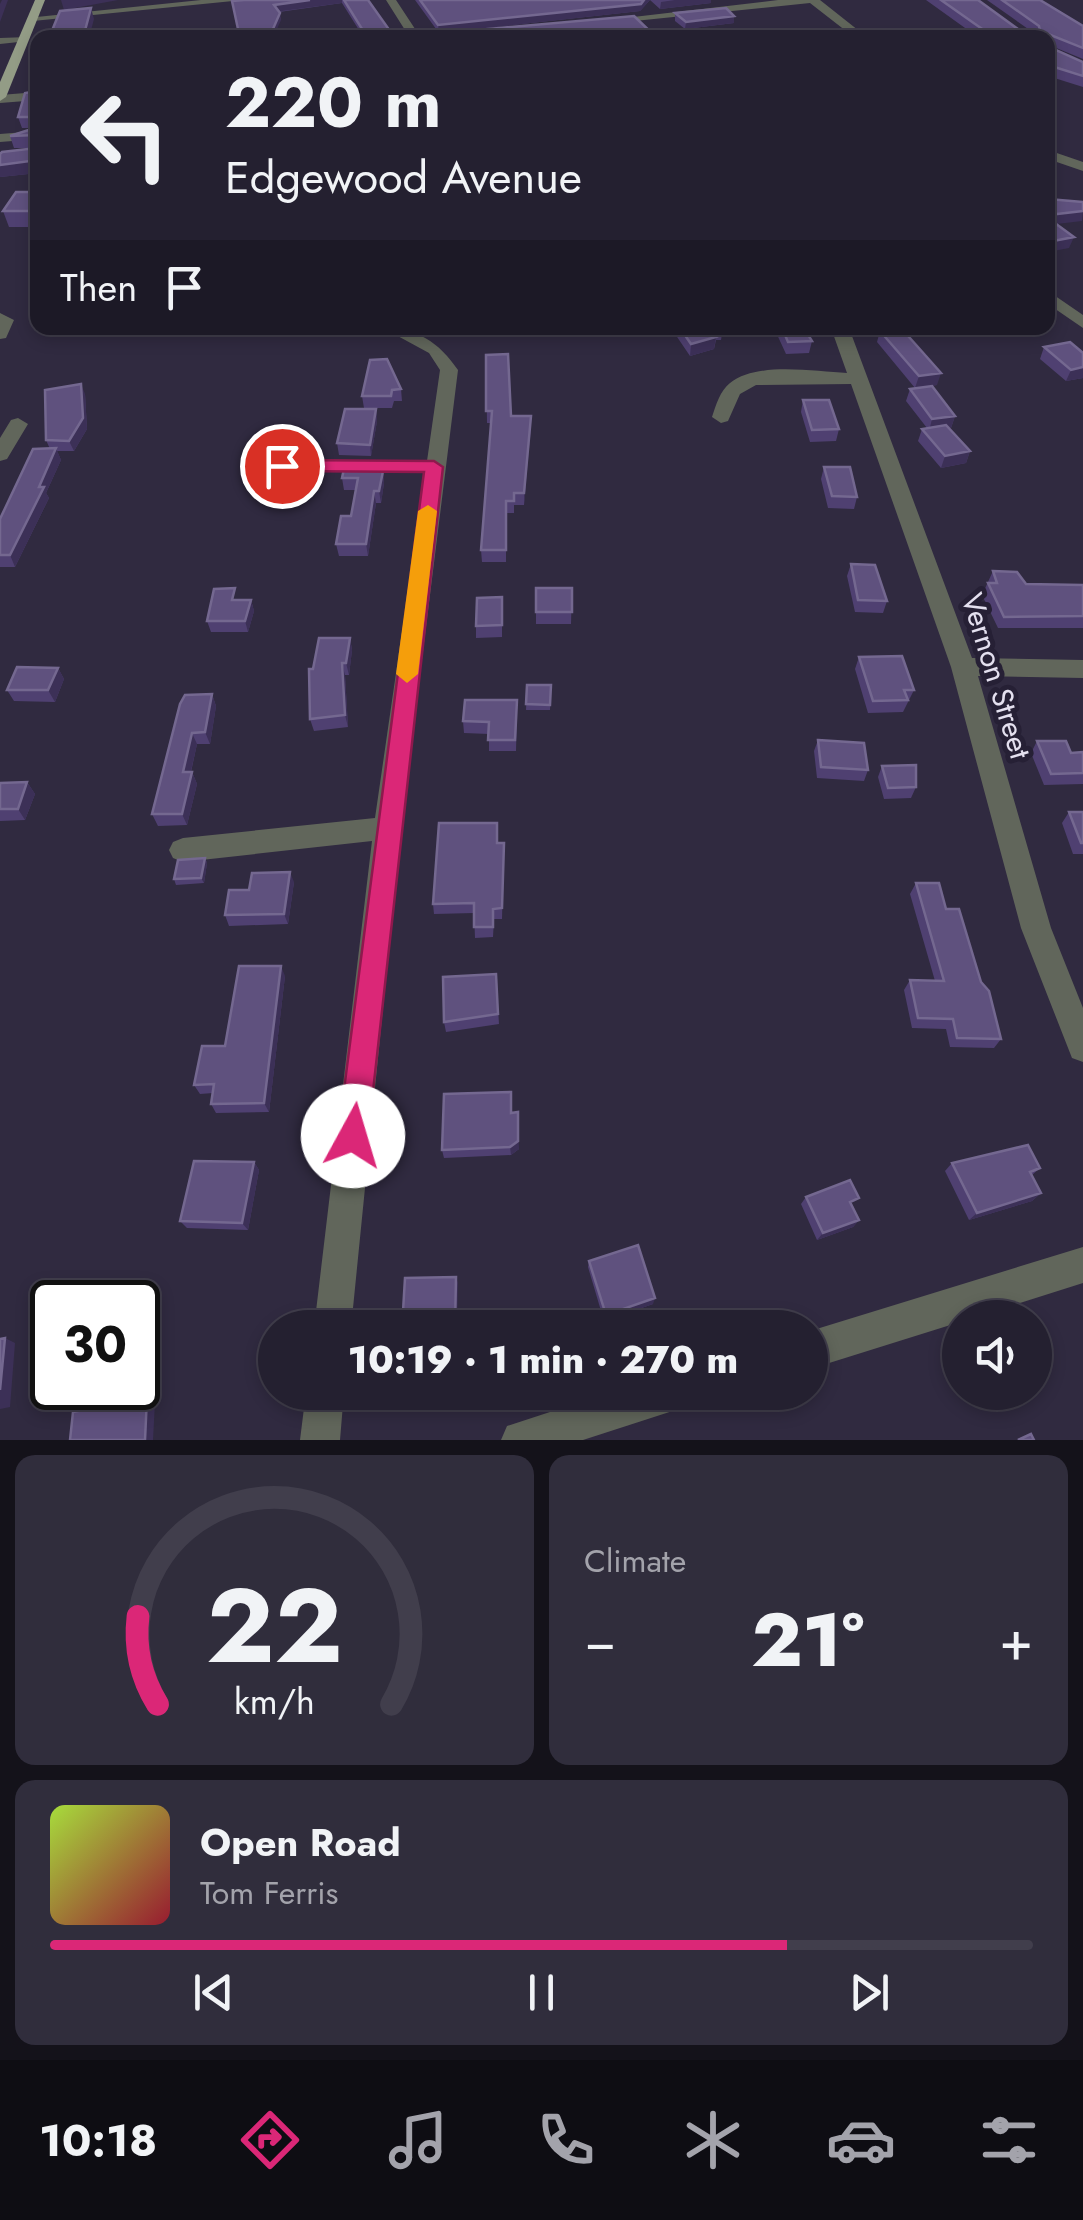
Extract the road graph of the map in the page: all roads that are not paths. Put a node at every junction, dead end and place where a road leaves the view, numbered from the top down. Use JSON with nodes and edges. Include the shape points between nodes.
{"nodes":[{"id":1,"x":40,"y":0,"type":"edge"},
{"id":2,"x":238,"y":0,"type":"edge"},
{"id":3,"x":391,"y":0,"type":"edge"},
{"id":4,"x":811,"y":0,"type":"edge"},
{"id":5,"x":199,"y":2,"type":"edge"},
{"id":6,"x":647,"y":16,"type":"junction"},
{"id":7,"x":32,"y":18,"type":"junction"},
{"id":8,"x":588,"y":22,"type":"edge"},
{"id":9,"x":659,"y":27,"type":"dead end"},
{"id":10,"x":411,"y":30,"type":"edge"},
{"id":11,"x":852,"y":30,"type":"edge"},
{"id":12,"x":24,"y":39,"type":"junction"},
{"id":13,"x":0,"y":42,"type":"edge"},
{"id":14,"x":6,"y":70,"type":"edge"},
{"id":15,"x":30,"y":93,"type":"edge"},
{"id":16,"x":1,"y":95,"type":"edge"},
{"id":17,"x":30,"y":110,"type":"edge"},
{"id":18,"x":0,"y":112,"type":"edge"},
{"id":19,"x":30,"y":136,"type":"edge"},
{"id":20,"x":0,"y":138,"type":"edge"},
{"id":21,"x":1055,"y":157,"type":"edge"},
{"id":22,"x":1083,"y":167,"type":"edge"},
{"id":23,"x":1055,"y":301,"type":"edge"},
{"id":24,"x":0,"y":318,"type":"edge"},
{"id":25,"x":1083,"y":323,"type":"edge"},
{"id":26,"x":0,"y":334,"type":"edge"},
{"id":27,"x":406,"y":335,"type":"edge"},
{"id":28,"x":843,"y":335,"type":"edge"},
{"id":29,"x":860,"y":379,"type":"junction"},
{"id":30,"x":721,"y":417,"type":"dead end"},
{"id":31,"x":18,"y":424,"type":"dead end"},
{"id":32,"x":0,"y":455,"type":"edge"},
{"id":33,"x":282,"y":466,"type":"dead end"},
{"id":34,"x":434,"y":467,"type":"junction"},
{"id":35,"x":963,"y":667,"type":"junction"},
{"id":36,"x":1083,"y":669,"type":"edge"},
{"id":37,"x":387,"y":828,"type":"junction"},
{"id":38,"x":183,"y":850,"type":"dead end"},
{"id":39,"x":1083,"y":1047,"type":"edge"},
{"id":40,"x":1083,"y":1266,"type":"edge"},
{"id":41,"x":334,"y":1310,"type":"edge"},
{"id":42,"x":828,"y":1344,"type":"edge"},
{"id":43,"x":323,"y":1410,"type":"edge"},
{"id":44,"x":617,"y":1410,"type":"edge"},
{"id":45,"x":320,"y":1440,"type":"edge"},
{"id":46,"x":521,"y":1440,"type":"edge"}],
"edges":[{"from":1,"to":7,"type":"main road"},
{"from":2,"to":5,"type":"street"},
{"from":3,"to":10,"type":"street"},
{"from":4,"to":6,"type":"street"},
{"from":4,"to":11,"type":"street"},
{"from":5,"to":7,"type":"street"},
{"from":6,"to":8,"type":"street"},
{"from":6,"to":9,"type":"street"},
{"from":7,"to":12,"type":"main road"},
{"from":12,"to":13,"type":"street"},
{"from":12,"to":14,"type":"main road"},
{"from":14,"to":16,"type":"main road"},
{"from":15,"to":16,"type":"street"},
{"from":17,"to":18,"type":"street"},
{"from":19,"to":20,"type":"street"},
{"from":21,"to":22,"type":"street"},
{"from":23,"to":25,"type":"street"},
{"from":24,"to":26,"type":"street"},
{"from":27,"to":34,"type":"street","via":[[435,349],[449,370]]},
{"from":28,"to":29,"type":"street","name":"Vernon Street"},
{"from":29,"to":30,"type":"street","via":[[740,384]]},
{"from":29,"to":35,"type":"street","name":"Vernon Street"},
{"from":31,"to":32,"type":"street"},
{"from":33,"to":34,"type":"street"},
{"from":34,"to":37,"type":"street"},
{"from":35,"to":36,"type":"street"},
{"from":35,"to":39,"type":"street","name":"Vernon Street","via":[[1036,928]]},
{"from":37,"to":38,"type":"street"},
{"from":37,"to":41,"type":"street"},
{"from":40,"to":42,"type":"street"},
{"from":43,"to":45,"type":"street"},
{"from":44,"to":46,"type":"street"}]}
